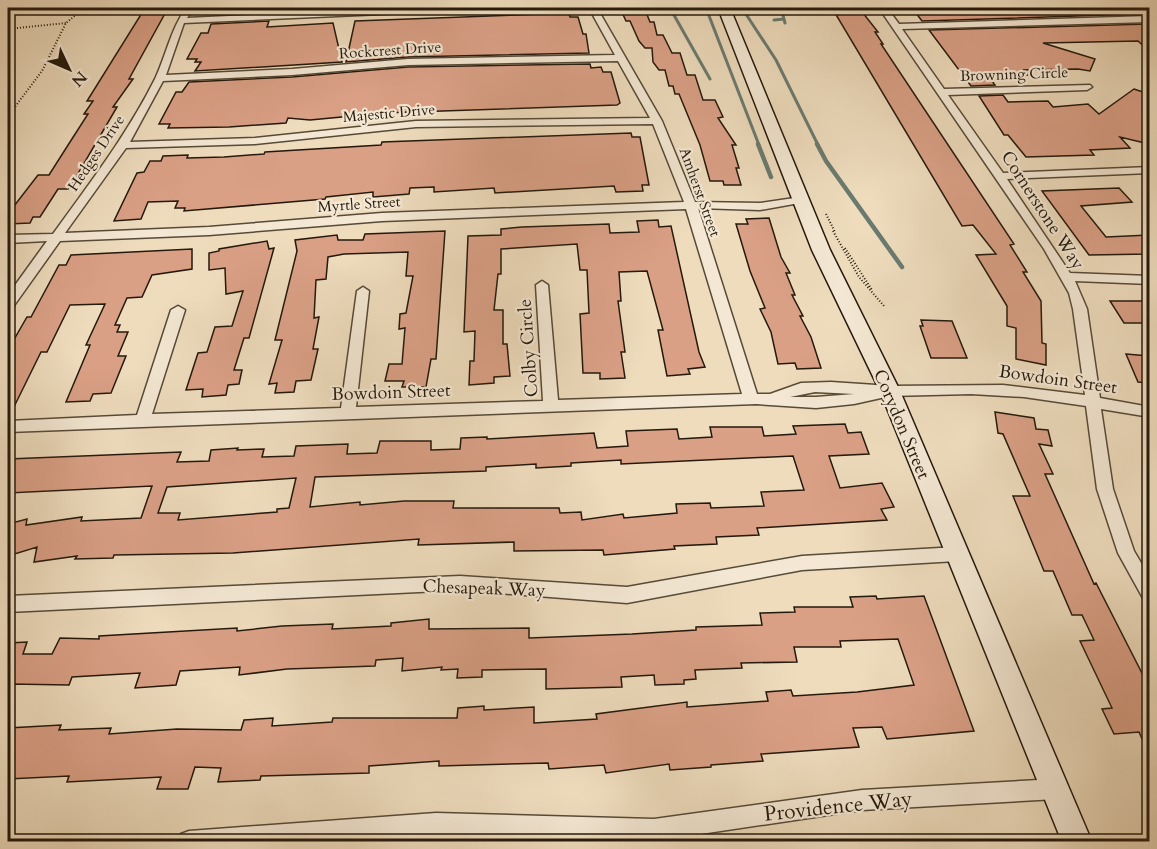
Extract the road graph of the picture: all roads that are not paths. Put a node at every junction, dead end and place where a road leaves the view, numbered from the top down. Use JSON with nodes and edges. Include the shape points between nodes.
{"nodes":[{"id":1,"x":190,"y":8,"type":"edge"},
{"id":2,"x":449,"y":8,"type":"edge"},
{"id":3,"x":593,"y":8,"type":"edge"},
{"id":4,"x":724,"y":8,"type":"edge"},
{"id":5,"x":883,"y":8,"type":"edge"},
{"id":6,"x":1149,"y":19,"type":"edge"},
{"id":7,"x":181,"y":21,"type":"junction"},
{"id":8,"x":897,"y":27,"type":"junction"},
{"id":9,"x":623,"y":58,"type":"junction"},
{"id":10,"x":160,"y":78,"type":"junction"},
{"id":11,"x":1087,"y":87,"type":"dead end"},
{"id":12,"x":941,"y":92,"type":"junction"},
{"id":13,"x":657,"y":121,"type":"junction"},
{"id":14,"x":123,"y":145,"type":"junction"},
{"id":15,"x":1149,"y":170,"type":"edge"},
{"id":16,"x":1000,"y":176,"type":"junction"},
{"id":17,"x":801,"y":200,"type":"junction"},
{"id":18,"x":691,"y":205,"type":"junction"},
{"id":19,"x":56,"y":237,"type":"junction"},
{"id":20,"x":8,"y":239,"type":"edge"},
{"id":21,"x":1066,"y":277,"type":"junction"},
{"id":22,"x":1149,"y":280,"type":"edge"},
{"id":23,"x":542,"y":285,"type":"dead end"},
{"id":24,"x":363,"y":291,"type":"dead end"},
{"id":25,"x":8,"y":304,"type":"edge"},
{"id":26,"x":178,"y":310,"type":"dead end"},
{"id":27,"x":890,"y":391,"type":"junction"},
{"id":28,"x":751,"y":399,"type":"junction"},
{"id":29,"x":1092,"y":403,"type":"junction"},
{"id":30,"x":551,"y":407,"type":"junction"},
{"id":31,"x":1149,"y":412,"type":"edge"},
{"id":32,"x":348,"y":413,"type":"junction"},
{"id":33,"x":142,"y":420,"type":"junction"},
{"id":34,"x":8,"y":427,"type":"edge"},
{"id":35,"x":957,"y":554,"type":"junction"},
{"id":36,"x":1149,"y":595,"type":"edge"},
{"id":37,"x":8,"y":604,"type":"edge"},
{"id":38,"x":1056,"y":789,"type":"junction"},
{"id":39,"x":189,"y":842,"type":"edge"},
{"id":40,"x":1077,"y":842,"type":"edge"}],
"edges":[{"from":1,"to":7,"type":"street","name":"Hedges Drive"},
{"from":2,"to":7,"type":"street"},
{"from":3,"to":9,"type":"street","name":"Amherst Street"},
{"from":4,"to":17,"type":"main road","name":"Corydon Street"},
{"from":5,"to":8,"type":"street","name":"Cornerstone Way"},
{"from":6,"to":8,"type":"street"},
{"from":7,"to":10,"type":"street","name":"Hedges Drive"},
{"from":8,"to":12,"type":"street","name":"Cornerstone Way"},
{"from":9,"to":10,"type":"street","name":"Rockcrest Drive","via":[[408,62]]},
{"from":9,"to":13,"type":"street","name":"Amherst Street"},
{"from":10,"to":14,"type":"street","name":"Hedges Drive"},
{"from":11,"to":12,"type":"street","name":"Browning Circle"},
{"from":12,"to":16,"type":"street","name":"Cornerstone Way"},
{"from":13,"to":14,"type":"street","name":"Majestic Drive","via":[[416,124],[255,141]]},
{"from":13,"to":18,"type":"street","name":"Amherst Street"},
{"from":14,"to":19,"type":"street","name":"Hedges Drive"},
{"from":15,"to":16,"type":"street"},
{"from":16,"to":21,"type":"street","name":"Cornerstone Way"},
{"from":17,"to":18,"type":"street","name":"Myrtle Street","via":[[782,205]]},
{"from":17,"to":27,"type":"main road","name":"Corydon Street"},
{"from":18,"to":19,"type":"street","name":"Myrtle Street","via":[[382,217],[209,231]]},
{"from":18,"to":28,"type":"street","name":"Amherst Street"},
{"from":19,"to":20,"type":"street","name":"Myrtle Street"},
{"from":19,"to":25,"type":"street","name":"Hedges Drive"},
{"from":21,"to":22,"type":"street"},
{"from":21,"to":29,"type":"street","name":"Cornerstone Way","via":[[1080,309]]},
{"from":23,"to":30,"type":"street","name":"Colby Circle"},
{"from":24,"to":32,"type":"street"},
{"from":26,"to":33,"type":"street"},
{"from":27,"to":28,"type":"street","name":"Bowdoin Street","via":[[861,399]]},
{"from":27,"to":29,"type":"street","name":"Bowdoin Street","via":[[982,389],[1043,393]]},
{"from":27,"to":35,"type":"main road","name":"Corydon Street"},
{"from":28,"to":30,"type":"street","name":"Bowdoin Street"},
{"from":29,"to":31,"type":"street","name":"Bowdoin Street"},
{"from":29,"to":36,"type":"street","name":"Cornerstone Way","via":[[1105,489],[1126,553]]},
{"from":30,"to":32,"type":"street","name":"Bowdoin Street"},
{"from":32,"to":33,"type":"street","name":"Bowdoin Street"},
{"from":33,"to":34,"type":"street","name":"Bowdoin Street"},
{"from":35,"to":37,"type":"street","name":"Chesapeak Way","via":[[802,563],[627,594],[460,583]]},
{"from":35,"to":38,"type":"main road","name":"Corydon Street"},
{"from":38,"to":39,"type":"street","name":"Providence Way","via":[[862,800],[654,830],[436,824]]},
{"from":38,"to":40,"type":"main road","name":"Corydon Street"}]}
